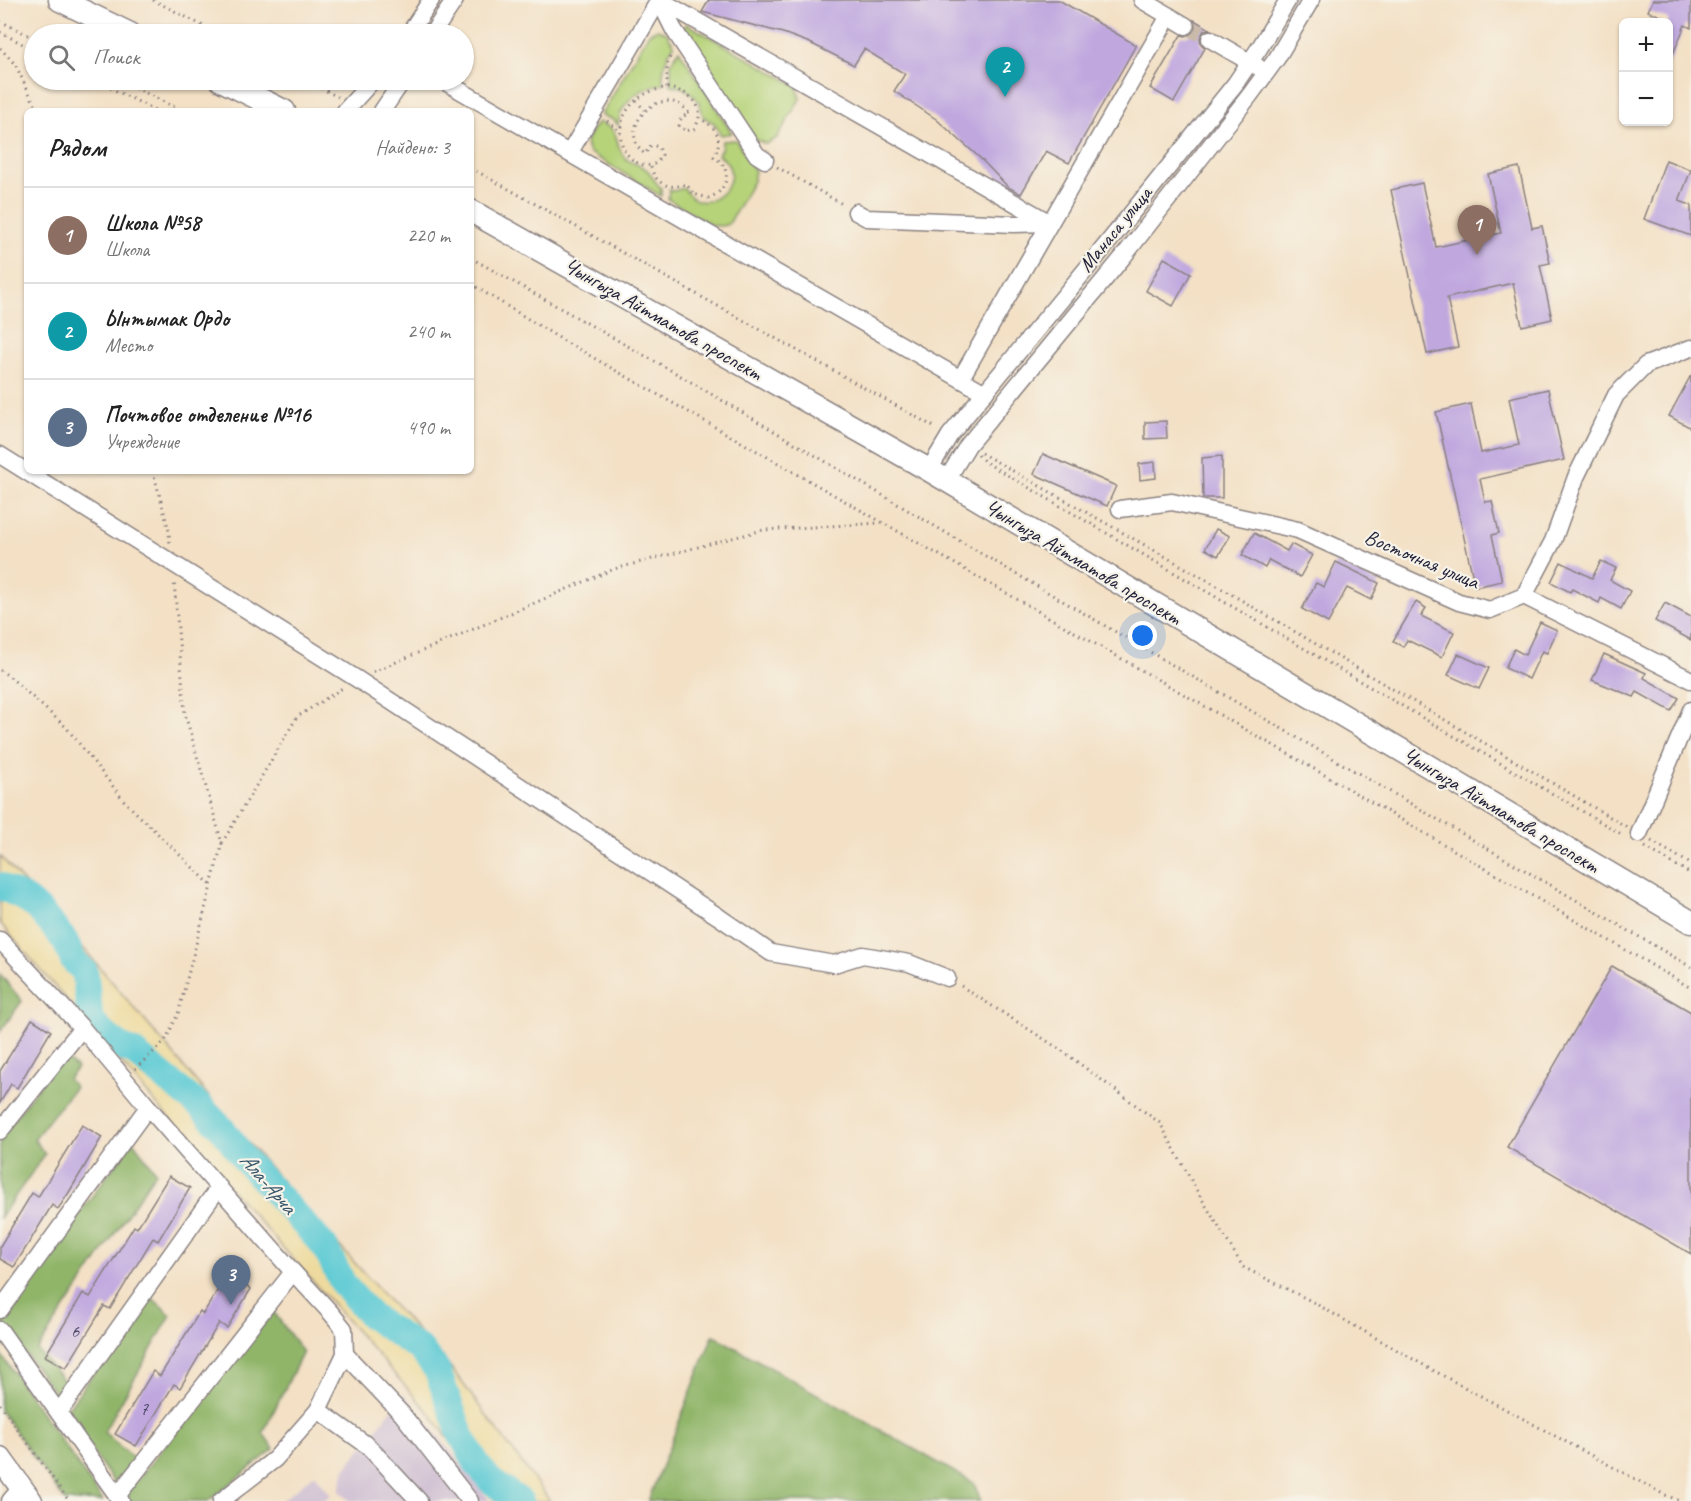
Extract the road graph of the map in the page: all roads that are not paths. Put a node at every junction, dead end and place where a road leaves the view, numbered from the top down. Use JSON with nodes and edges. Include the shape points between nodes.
{"nodes":[{"id":1,"x":60,"y":0,"type":"edge"},
{"id":2,"x":431,"y":0,"type":"edge"},
{"id":3,"x":455,"y":0,"type":"edge"},
{"id":4,"x":660,"y":0,"type":"edge"},
{"id":5,"x":1287,"y":0,"type":"edge"},
{"id":6,"x":1311,"y":0,"type":"edge"},
{"id":7,"x":1148,"y":1,"type":"edge"},
{"id":8,"x":1169,"y":16,"type":"junction"},
{"id":9,"x":109,"y":24,"type":"edge"},
{"id":10,"x":415,"y":24,"type":"edge"},
{"id":11,"x":439,"y":24,"type":"edge"},
{"id":12,"x":1186,"y":26,"type":"tunnel mouth"},
{"id":13,"x":1210,"y":39,"type":"tunnel mouth"},
{"id":14,"x":1251,"y":61,"type":"junction"},
{"id":15,"x":1267,"y":72,"type":"junction"},
{"id":16,"x":241,"y":90,"type":"edge"},
{"id":17,"x":363,"y":90,"type":"edge"},
{"id":18,"x":396,"y":90,"type":"edge"},
{"id":19,"x":460,"y":90,"type":"edge"},
{"id":20,"x":347,"y":107,"type":"edge"},
{"id":21,"x":278,"y":108,"type":"edge"},
{"id":22,"x":384,"y":108,"type":"edge"},
{"id":23,"x":570,"y":152,"type":"junction"},
{"id":24,"x":765,"y":160,"type":"road end"},
{"id":25,"x":856,"y":212,"type":"road end"},
{"id":26,"x":474,"y":213,"type":"edge"},
{"id":27,"x":1050,"y":223,"type":"junction"},
{"id":28,"x":1691,"y":348,"type":"edge"},
{"id":29,"x":961,"y":378,"type":"junction"},
{"id":30,"x":985,"y":393,"type":"junction"},
{"id":31,"x":0,"y":455,"type":"edge"},
{"id":32,"x":24,"y":470,"type":"edge"},
{"id":33,"x":30,"y":474,"type":"edge"},
{"id":34,"x":937,"y":476,"type":"junction"},
{"id":35,"x":1120,"y":509,"type":"dead end"},
{"id":36,"x":1524,"y":596,"type":"junction"},
{"id":37,"x":1691,"y":680,"type":"edge"},
{"id":38,"x":1691,"y":710,"type":"edge"},
{"id":39,"x":1637,"y":839,"type":"road end"},
{"id":40,"x":1691,"y":922,"type":"edge"},
{"id":41,"x":3,"y":952,"type":"edge"},
{"id":42,"x":947,"y":978,"type":"road end"},
{"id":43,"x":82,"y":1028,"type":"junction"},
{"id":44,"x":148,"y":1107,"type":"junction"},
{"id":45,"x":0,"y":1131,"type":"edge"},
{"id":46,"x":219,"y":1187,"type":"junction"},
{"id":47,"x":293,"y":1272,"type":"junction"},
{"id":48,"x":0,"y":1310,"type":"edge"},
{"id":49,"x":0,"y":1330,"type":"edge"},
{"id":50,"x":345,"y":1354,"type":"junction"},
{"id":51,"x":318,"y":1410,"type":"junction"},
{"id":52,"x":59,"y":1412,"type":"junction"},
{"id":53,"x":0,"y":1458,"type":"edge"},
{"id":54,"x":21,"y":1497,"type":"edge"},
{"id":55,"x":119,"y":1498,"type":"edge"},
{"id":56,"x":221,"y":1501,"type":"edge"},
{"id":57,"x":419,"y":1501,"type":"edge"},
{"id":58,"x":470,"y":1501,"type":"edge"}],
"edges":[{"from":1,"to":9,"type":"main road"},
{"from":2,"to":10,"type":"street"},
{"from":3,"to":11,"type":"street"},
{"from":4,"to":23,"type":"street"},
{"from":4,"to":24,"type":"street","via":[[682,42],[757,154]]},
{"from":4,"to":27,"type":"street"},
{"from":5,"to":14,"type":"street","name":"Манаса улица"},
{"from":6,"to":15,"type":"street","name":"Манаса улица"},
{"from":7,"to":8,"type":"street"},
{"from":8,"to":12,"type":"street"},
{"from":8,"to":27,"type":"street"},
{"from":13,"to":14,"type":"street"},
{"from":14,"to":15,"type":"street"},
{"from":14,"to":30,"type":"street","name":"Манаса улица"},
{"from":15,"to":34,"type":"street","name":"Манаса улица","via":[[968,446]]},
{"from":16,"to":21,"type":"main road"},
{"from":17,"to":20,"type":"street"},
{"from":18,"to":22,"type":"street"},
{"from":19,"to":23,"type":"street"},
{"from":23,"to":29,"type":"street"},
{"from":25,"to":27,"type":"street","via":[[867,218]]},
{"from":26,"to":34,"type":"main road","name":"Чынгыза Айтматова проспект"},
{"from":27,"to":29,"type":"street"},
{"from":28,"to":36,"type":"street","via":[[1646,365],[1616,395],[1576,477],[1554,541]]},
{"from":29,"to":30,"type":"street"},
{"from":30,"to":34,"type":"street","name":"Манаса улица","via":[[950,435]]},
{"from":31,"to":32,"type":"street"},
{"from":33,"to":42,"type":"street","via":[[357,679],[771,953],[834,964],[863,955],[909,963]]},
{"from":34,"to":40,"type":"main road","name":"Чынгыза Айтматова проспект"},
{"from":35,"to":36,"type":"street","name":"Восточная улица","via":[[1172,502],[1298,530],[1459,602],[1490,610]]},
{"from":36,"to":37,"type":"street"},
{"from":38,"to":39,"type":"street"},
{"from":41,"to":43,"type":"street"},
{"from":43,"to":44,"type":"street"},
{"from":43,"to":45,"type":"street"},
{"from":44,"to":46,"type":"street"},
{"from":44,"to":48,"type":"street"},
{"from":46,"to":47,"type":"street"},
{"from":46,"to":52,"type":"street"},
{"from":47,"to":50,"type":"street","via":[[344,1329]]},
{"from":47,"to":55,"type":"street"},
{"from":49,"to":52,"type":"street"},
{"from":50,"to":51,"type":"street"},
{"from":50,"to":58,"type":"street","via":[[402,1414]]},
{"from":51,"to":56,"type":"street","via":[[275,1459]]},
{"from":51,"to":57,"type":"street","via":[[368,1446]]},
{"from":52,"to":55,"type":"street"},
{"from":53,"to":54,"type":"main road"}]}
